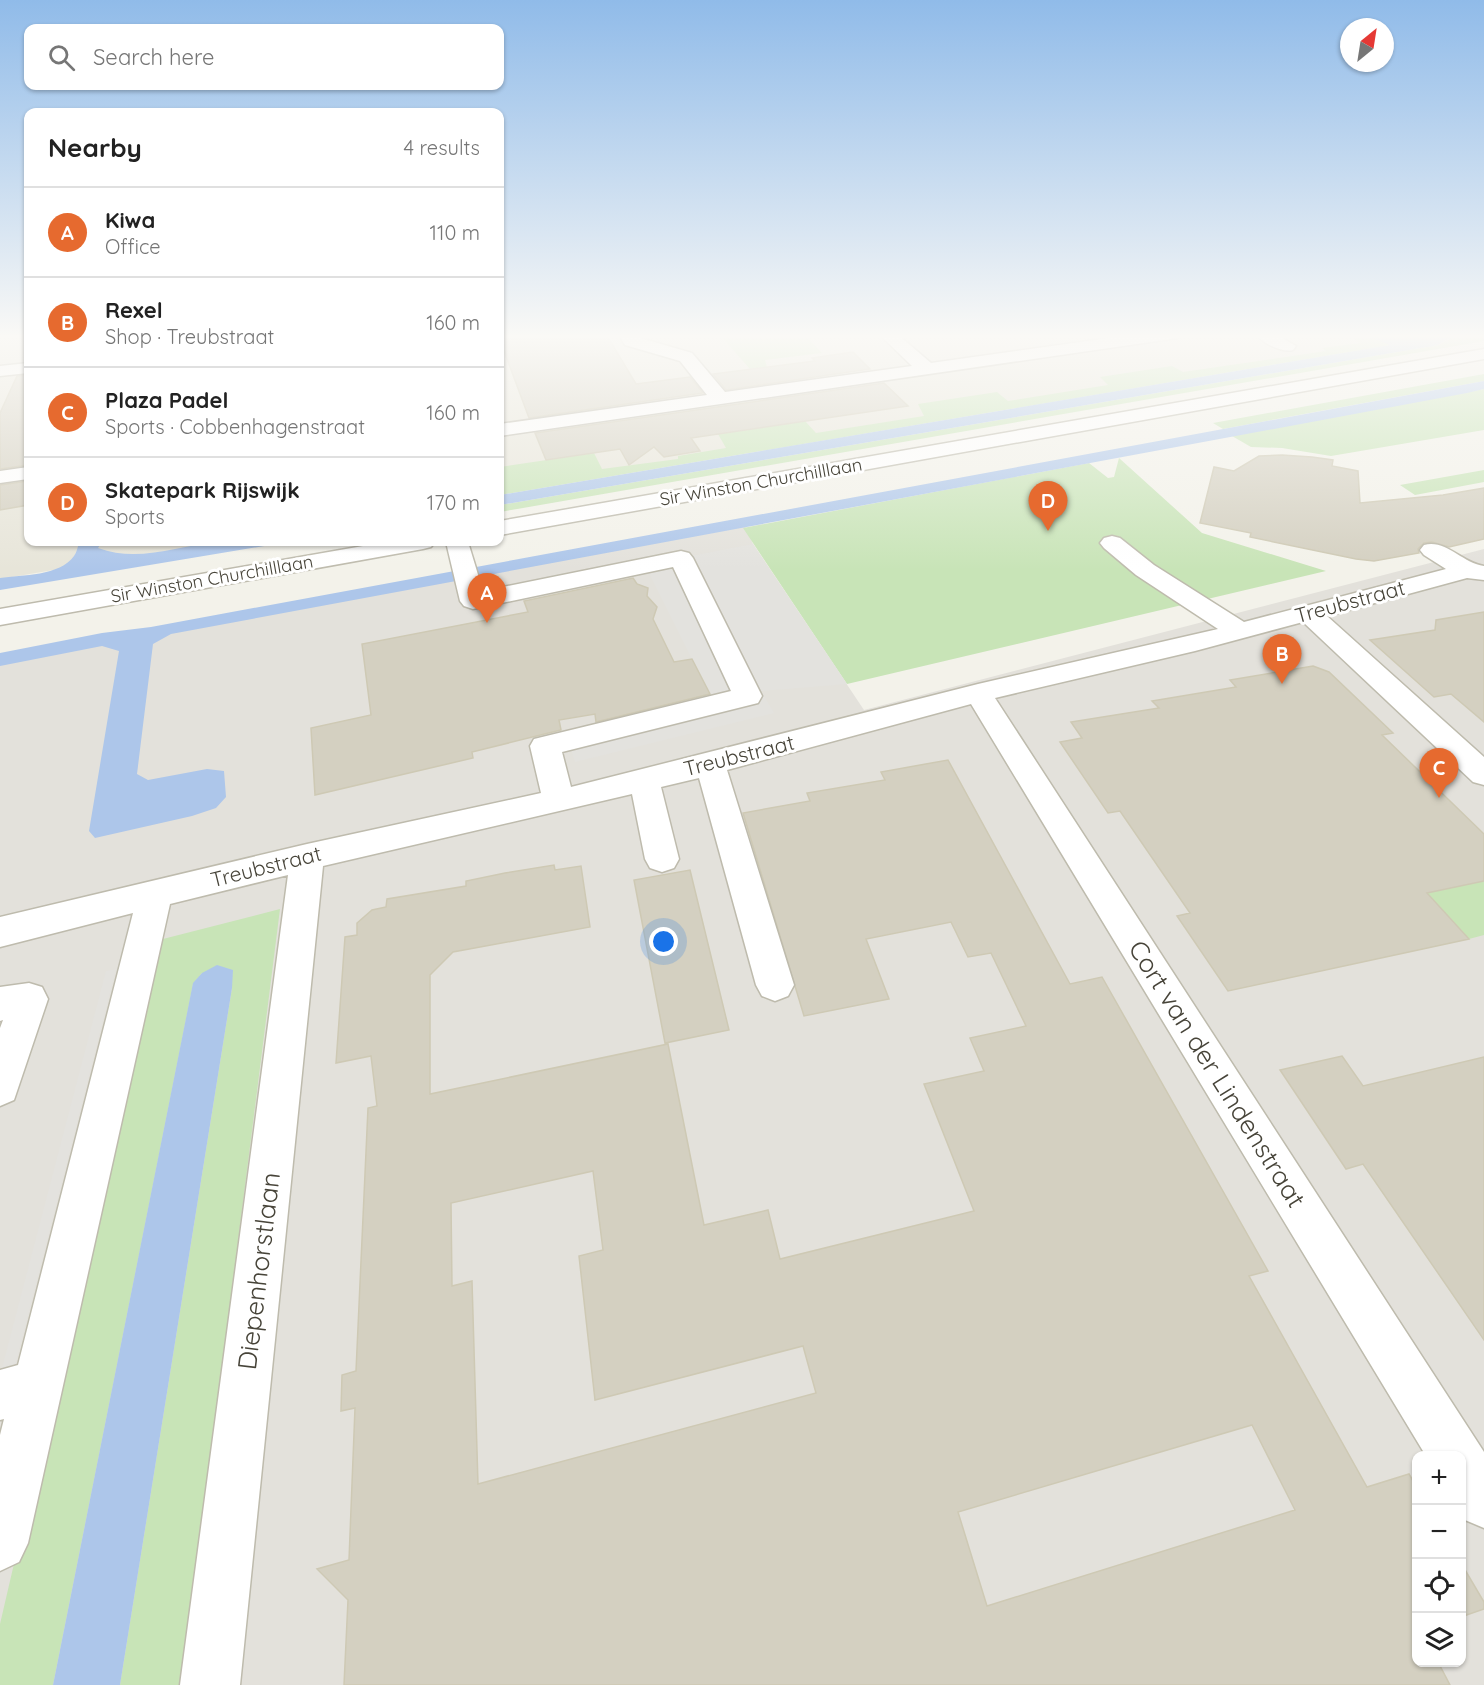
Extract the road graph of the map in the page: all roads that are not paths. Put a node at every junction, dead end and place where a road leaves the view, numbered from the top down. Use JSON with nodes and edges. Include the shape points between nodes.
{"nodes":[{"id":1,"x":624,"y":413,"type":"edge"},
{"id":2,"x":1152,"y":413,"type":"edge"},
{"id":3,"x":504,"y":429,"type":"edge"},
{"id":4,"x":24,"y":474,"type":"edge"},
{"id":5,"x":0,"y":477,"type":"edge"},
{"id":6,"x":504,"y":527,"type":"edge"},
{"id":7,"x":1112,"y":543,"type":"dead end"},
{"id":8,"x":400,"y":546,"type":"edge"},
{"id":9,"x":458,"y":546,"type":"edge"},
{"id":10,"x":1432,"y":550,"type":"dead end"},
{"id":11,"x":1476,"y":572,"type":"edge"},
{"id":12,"x":1308,"y":613,"type":"junction"},
{"id":13,"x":0,"y":617,"type":"edge"},
{"id":14,"x":1240,"y":631,"type":"junction"},
{"id":15,"x":978,"y":693,"type":"junction"},
{"id":16,"x":710,"y":764,"type":"junction"},
{"id":17,"x":1484,"y":774,"type":"edge"},
{"id":18,"x":644,"y":780,"type":"junction"},
{"id":19,"x":559,"y":801,"type":"junction"},
{"id":20,"x":307,"y":857,"type":"junction"},
{"id":21,"x":662,"y":859,"type":"dead end"},
{"id":22,"x":155,"y":895,"type":"junction"},
{"id":23,"x":0,"y":932,"type":"edge"},
{"id":24,"x":775,"y":985,"type":"dead end"},
{"id":25,"x":0,"y":1004,"type":"edge"},
{"id":26,"x":0,"y":1087,"type":"edge"},
{"id":27,"x":19,"y":1390,"type":"edge"},
{"id":28,"x":1453,"y":1451,"type":"edge"},
{"id":29,"x":1466,"y":1473,"type":"edge"},
{"id":30,"x":1484,"y":1501,"type":"edge"},
{"id":31,"x":0,"y":1543,"type":"edge"},
{"id":32,"x":210,"y":1685,"type":"edge"}],
"edges":[{"from":1,"to":3,"type":"street"},
{"from":2,"to":6,"type":"street","name":"Sir Winston Churchilllaan"},
{"from":4,"to":5,"type":"street"},
{"from":7,"to":14,"type":"street","via":[[1145,570]]},
{"from":8,"to":13,"type":"street","name":"Sir Winston Churchilllaan"},
{"from":9,"to":19,"type":"street","via":[[473,602],[681,558],[748,696],[545,746]]},
{"from":10,"to":11,"type":"street"},
{"from":11,"to":12,"type":"street","name":"Treubstraat"},
{"from":12,"to":14,"type":"street","name":"Treubstraat"},
{"from":12,"to":17,"type":"street"},
{"from":14,"to":15,"type":"street","name":"Treubstraat"},
{"from":15,"to":16,"type":"street","name":"Treubstraat"},
{"from":15,"to":28,"type":"street","name":"Cort van der Lindenstraat"},
{"from":16,"to":18,"type":"street","name":"Treubstraat"},
{"from":16,"to":24,"type":"street"},
{"from":18,"to":19,"type":"street","name":"Treubstraat"},
{"from":18,"to":21,"type":"street"},
{"from":19,"to":20,"type":"street","name":"Treubstraat"},
{"from":20,"to":22,"type":"street","name":"Treubstraat"},
{"from":20,"to":32,"type":"street","name":"Diepenhorstlaan"},
{"from":22,"to":23,"type":"street","name":"Treubstraat"},
{"from":22,"to":27,"type":"street"},
{"from":25,"to":26,"type":"street","via":[[29,999]]},
{"from":27,"to":31,"type":"street"},
{"from":29,"to":30,"type":"street"}]}
